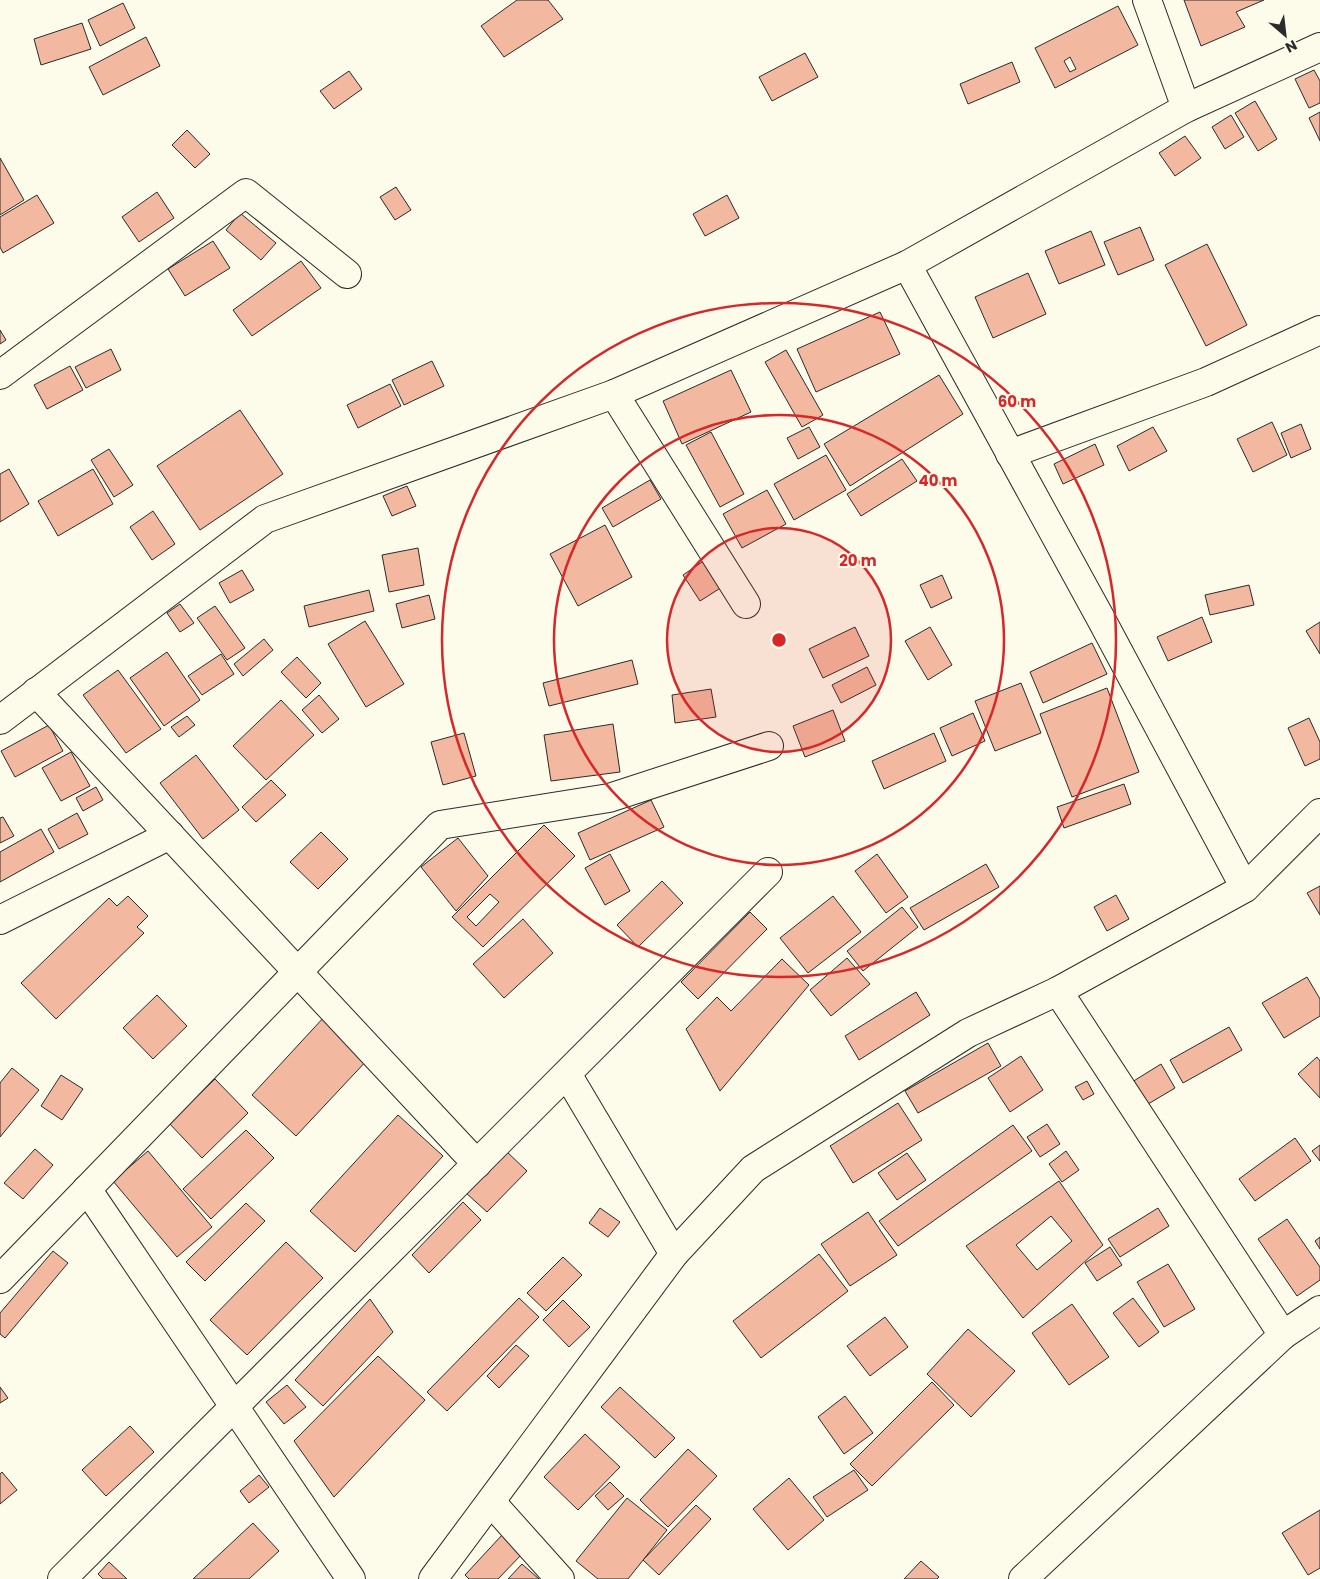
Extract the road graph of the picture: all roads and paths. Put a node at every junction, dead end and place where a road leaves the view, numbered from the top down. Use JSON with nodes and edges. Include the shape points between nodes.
{"nodes":[{"id":1,"x":1146,"y":0,"type":"edge"},
{"id":2,"x":1320,"y":47,"type":"edge"},
{"id":3,"x":1186,"y":108,"type":"junction"},
{"id":4,"x":907,"y":265,"type":"junction"},
{"id":5,"x":347,"y":274,"type":"dead end"},
{"id":6,"x":1318,"y":339,"type":"edge"},
{"id":7,"x":0,"y":374,"type":"edge"},
{"id":8,"x":614,"y":394,"type":"junction"},
{"id":9,"x":1010,"y":454,"type":"junction"},
{"id":10,"x":746,"y":604,"type":"dead end"},
{"id":11,"x":36,"y":692,"type":"junction"},
{"id":12,"x":0,"y":720,"type":"edge"},
{"id":13,"x":769,"y":746,"type":"dead end"},
{"id":14,"x":1320,"y":813,"type":"edge"},
{"id":15,"x":170,"y":835,"type":"junction"},
{"id":16,"x":768,"y":872,"type":"dead end"},
{"id":17,"x":1245,"y":888,"type":"junction"},
{"id":18,"x":0,"y":920,"type":"edge"},
{"id":19,"x":297,"y":972,"type":"junction"},
{"id":20,"x":1058,"y":991,"type":"junction"},
{"id":21,"x":567,"y":1074,"type":"junction"},
{"id":22,"x":477,"y":1164,"type":"junction"},
{"id":23,"x":87,"y":1189,"type":"junction"},
{"id":24,"x":674,"y":1254,"type":"junction"},
{"id":25,"x":0,"y":1279,"type":"edge"},
{"id":26,"x":1320,"y":1310,"type":"edge"},
{"id":27,"x":1283,"y":1335,"type":"junction"},
{"id":28,"x":234,"y":1407,"type":"junction"},
{"id":29,"x":491,"y":1502,"type":"junction"},
{"id":30,"x":62,"y":1579,"type":"edge"},
{"id":31,"x":350,"y":1579,"type":"edge"},
{"id":32,"x":433,"y":1579,"type":"edge"},
{"id":33,"x":560,"y":1579,"type":"edge"},
{"id":34,"x":1023,"y":1579,"type":"edge"}],
"edges":[{"from":1,"to":3,"type":"street"},
{"from":2,"to":3,"type":"street"},
{"from":3,"to":4,"type":"street"},
{"from":4,"to":8,"type":"street"},
{"from":4,"to":9,"type":"street"},
{"from":5,"to":7,"type":"street","via":[[246,192]]},
{"from":6,"to":9,"type":"street"},
{"from":8,"to":10,"type":"street"},
{"from":8,"to":11,"type":"street","via":[[265,519]]},
{"from":9,"to":17,"type":"street"},
{"from":11,"to":12,"type":"street"},
{"from":11,"to":15,"type":"street"},
{"from":13,"to":19,"type":"street","via":[[609,798],[440,825]]},
{"from":14,"to":17,"type":"street"},
{"from":15,"to":18,"type":"street"},
{"from":15,"to":19,"type":"street"},
{"from":16,"to":21,"type":"street"},
{"from":17,"to":20,"type":"street"},
{"from":19,"to":22,"type":"street"},
{"from":19,"to":23,"type":"street"},
{"from":20,"to":24,"type":"street","via":[[968,1033],[753,1168]]},
{"from":20,"to":27,"type":"street"},
{"from":21,"to":22,"type":"street"},
{"from":21,"to":24,"type":"street"},
{"from":22,"to":28,"type":"street"},
{"from":23,"to":25,"type":"street"},
{"from":23,"to":28,"type":"street"},
{"from":24,"to":29,"type":"street"},
{"from":26,"to":27,"type":"street"},
{"from":27,"to":34,"type":"street"},
{"from":28,"to":30,"type":"street"},
{"from":28,"to":31,"type":"street"},
{"from":29,"to":32,"type":"street"},
{"from":29,"to":33,"type":"street"}]}
